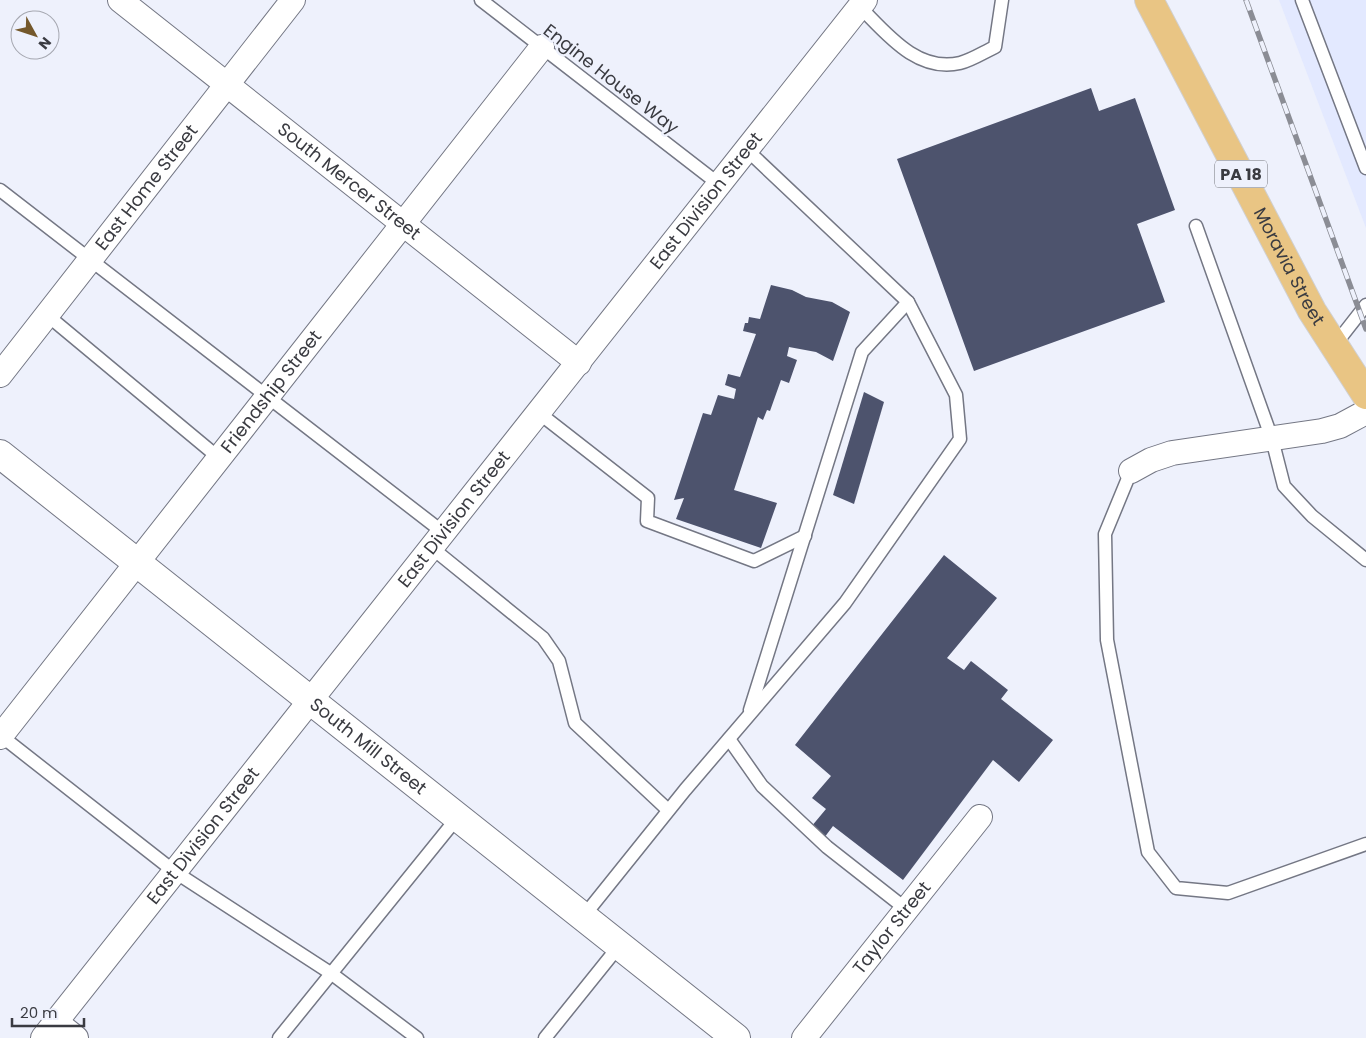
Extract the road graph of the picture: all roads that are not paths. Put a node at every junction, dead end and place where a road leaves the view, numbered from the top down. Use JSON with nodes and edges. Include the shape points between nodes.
{"nodes":[{"id":1,"x":120,"y":0,"type":"edge"},
{"id":2,"x":293,"y":0,"type":"edge"},
{"id":3,"x":481,"y":0,"type":"edge"},
{"id":4,"x":1002,"y":0,"type":"edge"},
{"id":5,"x":1149,"y":0,"type":"edge"},
{"id":6,"x":1302,"y":0,"type":"edge"},
{"id":7,"x":855,"y":5,"type":"edge"},
{"id":8,"x":542,"y":47,"type":"junction"},
{"id":9,"x":229,"y":85,"type":"junction"},
{"id":10,"x":747,"y":150,"type":"junction"},
{"id":11,"x":1366,"y":168,"type":"edge"},
{"id":12,"x":720,"y":185,"type":"junction"},
{"id":13,"x":0,"y":190,"type":"edge"},
{"id":14,"x":404,"y":224,"type":"junction"},
{"id":15,"x":1196,"y":226,"type":"dead end"},
{"id":16,"x":90,"y":260,"type":"junction"},
{"id":17,"x":908,"y":302,"type":"junction"},
{"id":18,"x":1366,"y":305,"type":"edge"},
{"id":19,"x":47,"y":314,"type":"junction"},
{"id":20,"x":1333,"y":347,"type":"junction"},
{"id":21,"x":580,"y":363,"type":"junction"},
{"id":22,"x":0,"y":375,"type":"edge"},
{"id":23,"x":1366,"y":395,"type":"edge"},
{"id":24,"x":268,"y":396,"type":"junction"},
{"id":25,"x":1366,"y":412,"type":"edge"},
{"id":26,"x":539,"y":413,"type":"junction"},
{"id":27,"x":1272,"y":438,"type":"junction"},
{"id":28,"x":0,"y":454,"type":"edge"},
{"id":29,"x":219,"y":458,"type":"junction"},
{"id":30,"x":1131,"y":471,"type":"joint"},
{"id":31,"x":805,"y":536,"type":"junction"},
{"id":32,"x":438,"y":540,"type":"junction"},
{"id":33,"x":1366,"y":560,"type":"edge"},
{"id":34,"x":136,"y":562,"type":"junction"},
{"id":35,"x":310,"y":701,"type":"junction"},
{"id":36,"x":749,"y":715,"type":"junction"},
{"id":37,"x":0,"y":736,"type":"edge"},
{"id":38,"x":728,"y":739,"type":"junction"},
{"id":39,"x":668,"y":810,"type":"junction"},
{"id":40,"x":980,"y":817,"type":"dead end"},
{"id":41,"x":457,"y":818,"type":"junction"},
{"id":42,"x":1366,"y":844,"type":"edge"},
{"id":43,"x":175,"y":872,"type":"junction"},
{"id":44,"x":906,"y":909,"type":"junction"},
{"id":45,"x":583,"y":917,"type":"junction"},
{"id":46,"x":619,"y":946,"type":"junction"},
{"id":47,"x":332,"y":974,"type":"junction"},
{"id":48,"x":50,"y":1030,"type":"edge"},
{"id":49,"x":76,"y":1038,"type":"edge"},
{"id":50,"x":279,"y":1038,"type":"edge"},
{"id":51,"x":417,"y":1038,"type":"edge"},
{"id":52,"x":545,"y":1038,"type":"edge"},
{"id":53,"x":736,"y":1038,"type":"edge"},
{"id":54,"x":804,"y":1038,"type":"edge"}],
"edges":[{"from":1,"to":9,"type":"street","name":"South Mercer Street"},
{"from":2,"to":9,"type":"street","name":"East Home Street"},
{"from":3,"to":8,"type":"lane","name":"Engine House Way"},
{"from":4,"to":7,"type":"lane","via":[[995,47],[959,63],[938,63],[913,55],[893,42]]},
{"from":5,"to":20,"type":"main road","name":"Moravia Street","number":"PA 18"},
{"from":6,"to":11,"type":"lane"},
{"from":7,"to":10,"type":"street","name":"East Division Street"},
{"from":8,"to":12,"type":"lane","name":"Engine House Way"},
{"from":8,"to":14,"type":"street","name":"Friendship Street"},
{"from":9,"to":14,"type":"street","name":"South Mercer Street"},
{"from":9,"to":16,"type":"street","name":"East Home Street"},
{"from":10,"to":12,"type":"street","name":"East Division Street"},
{"from":10,"to":17,"type":"lane"},
{"from":12,"to":21,"type":"street","name":"East Division Street"},
{"from":13,"to":16,"type":"lane"},
{"from":14,"to":21,"type":"street","name":"South Mercer Street"},
{"from":14,"to":24,"type":"street","name":"Friendship Street"},
{"from":15,"to":27,"type":"lane"},
{"from":16,"to":19,"type":"street","name":"East Home Street"},
{"from":16,"to":24,"type":"lane"},
{"from":17,"to":31,"type":"lane","via":[[862,352]]},
{"from":17,"to":36,"type":"lane","via":[[956,395],[960,439],[845,603]]},
{"from":18,"to":20,"type":"lane"},
{"from":19,"to":22,"type":"street","name":"East Home Street"},
{"from":19,"to":29,"type":"lane"},
{"from":20,"to":23,"type":"main road","number":"PA 18"},
{"from":21,"to":26,"type":"street","name":"East Division Street"},
{"from":24,"to":29,"type":"street","name":"Friendship Street"},
{"from":24,"to":32,"type":"lane"},
{"from":25,"to":27,"type":"street","via":[[1340,426],[1322,431]]},
{"from":26,"to":31,"type":"lane","via":[[648,498],[647,521],[754,562]]},
{"from":26,"to":32,"type":"street","name":"East Division Street"},
{"from":27,"to":30,"type":"street","via":[[1172,453]]},
{"from":27,"to":33,"type":"lane","via":[[1284,486],[1312,516]]},
{"from":28,"to":34,"type":"street","name":"South Mill Street"},
{"from":29,"to":34,"type":"street","name":"Friendship Street"},
{"from":30,"to":42,"type":"lane","via":[[1105,534],[1108,640],[1148,852],[1176,888],[1228,893]]},
{"from":31,"to":36,"type":"lane"},
{"from":32,"to":35,"type":"street","name":"East Division Street"},
{"from":32,"to":39,"type":"lane","via":[[543,638],[559,661],[575,723]]},
{"from":34,"to":35,"type":"street","name":"South Mill Street"},
{"from":34,"to":37,"type":"street","name":"Friendship Street"},
{"from":35,"to":41,"type":"street","name":"South Mill Street"},
{"from":35,"to":43,"type":"street","name":"East Division Street"},
{"from":36,"to":38,"type":"lane"},
{"from":37,"to":43,"type":"lane"},
{"from":38,"to":39,"type":"lane"},
{"from":38,"to":44,"type":"lane","via":[[762,786],[827,846]]},
{"from":39,"to":45,"type":"lane"},
{"from":40,"to":44,"type":"street","name":"Taylor Street"},
{"from":41,"to":45,"type":"street","name":"South Mill Street"},
{"from":41,"to":47,"type":"lane"},
{"from":43,"to":47,"type":"lane"},
{"from":43,"to":48,"type":"street","name":"East Division Street"},
{"from":44,"to":54,"type":"street","name":"Taylor Street"},
{"from":45,"to":46,"type":"street","name":"South Mill Street"},
{"from":46,"to":52,"type":"lane"},
{"from":46,"to":53,"type":"street","name":"South Mill Street"},
{"from":47,"to":50,"type":"lane"},
{"from":47,"to":51,"type":"lane"},
{"from":48,"to":49,"type":"street"}]}
